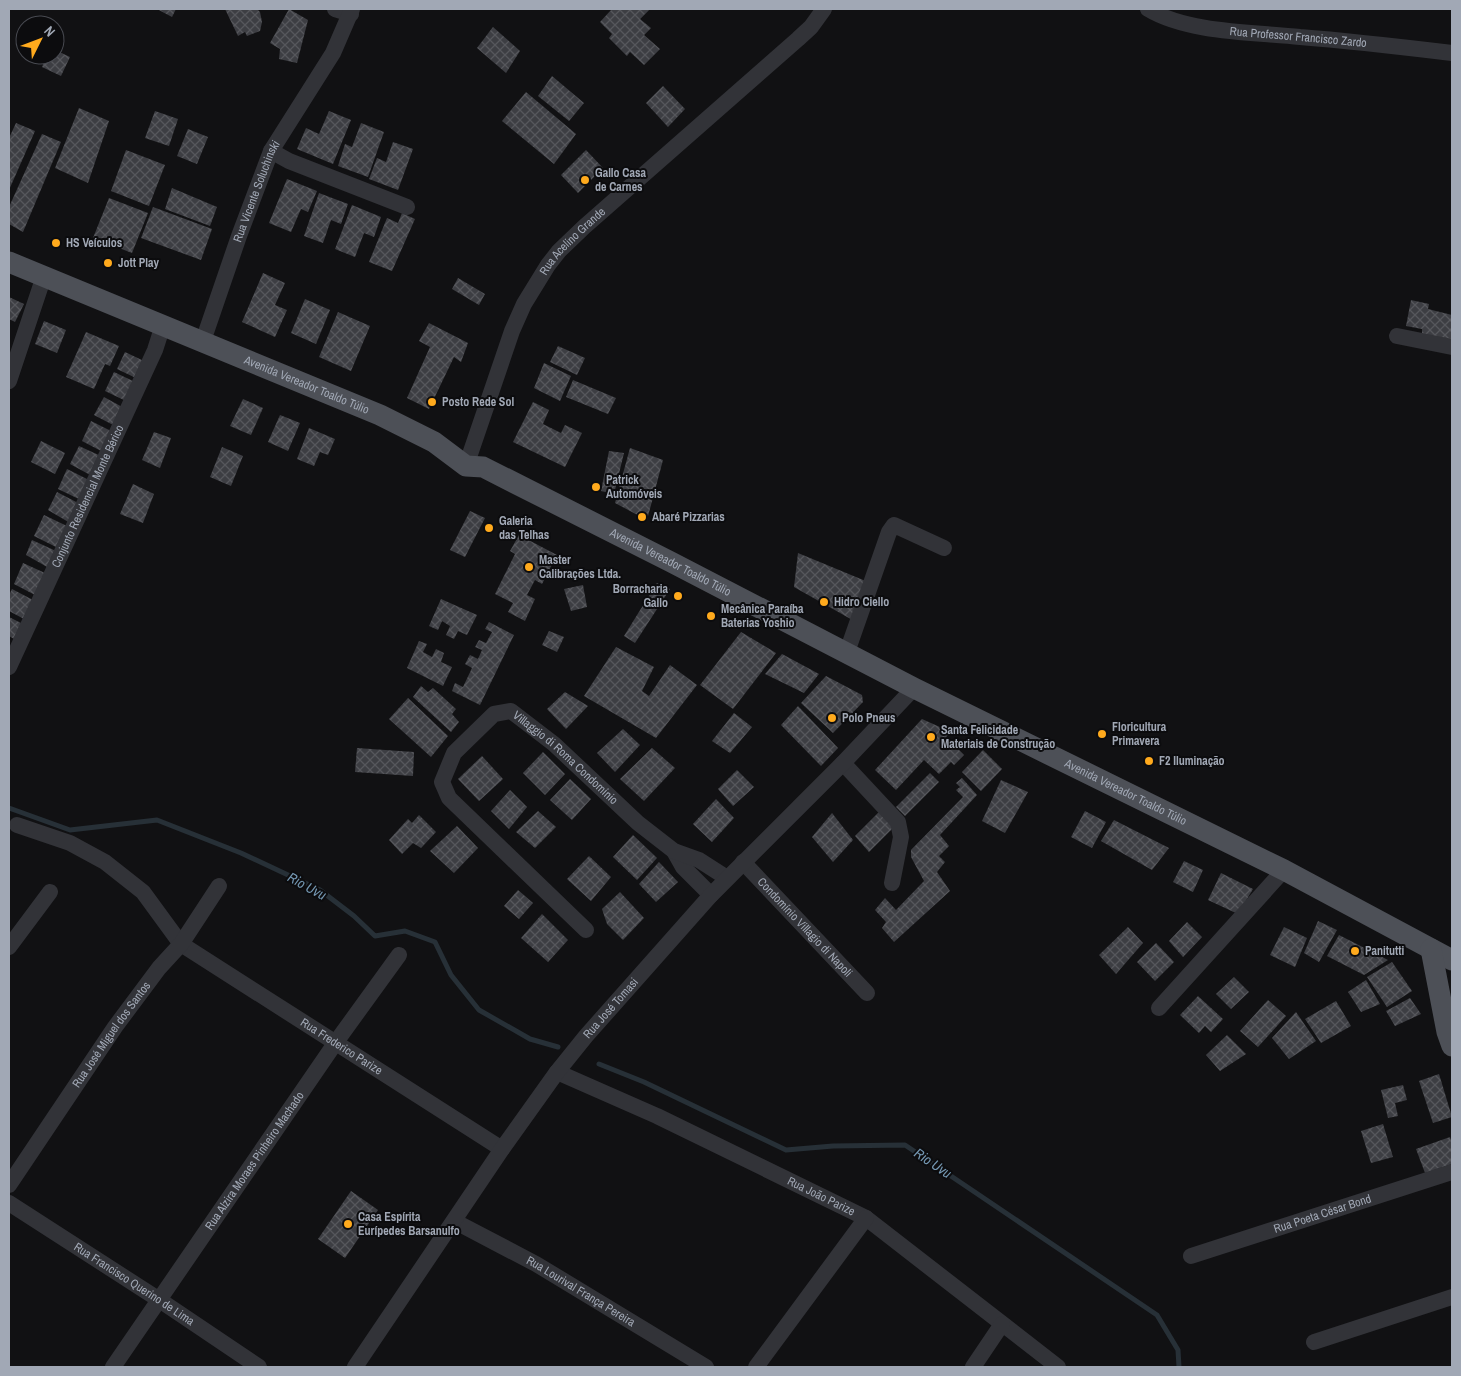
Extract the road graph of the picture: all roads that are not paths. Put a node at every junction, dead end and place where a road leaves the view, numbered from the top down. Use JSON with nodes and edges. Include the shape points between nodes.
{"nodes":[{"id":1,"x":335,"y":9,"type":"edge"},
{"id":2,"x":824,"y":9,"type":"edge"},
{"id":3,"x":1148,"y":9,"type":"edge"},
{"id":4,"x":351,"y":11,"type":"edge"},
{"id":5,"x":1452,"y":53,"type":"edge"},
{"id":6,"x":271,"y":151,"type":"junction"},
{"id":7,"x":408,"y":207,"type":"dead end"},
{"id":8,"x":9,"y":262,"type":"edge"},
{"id":9,"x":44,"y":276,"type":"junction"},
{"id":10,"x":163,"y":325,"type":"junction"},
{"id":11,"x":1397,"y":336,"type":"dead end"},
{"id":12,"x":204,"y":341,"type":"junction"},
{"id":13,"x":1452,"y":347,"type":"edge"},
{"id":14,"x":9,"y":381,"type":"edge"},
{"id":15,"x":466,"y":466,"type":"junction"},
{"id":16,"x":944,"y":548,"type":"dead end"},
{"id":17,"x":847,"y":652,"type":"junction"},
{"id":18,"x":9,"y":667,"type":"edge"},
{"id":19,"x":914,"y":688,"type":"junction"},
{"id":20,"x":843,"y":763,"type":"junction"},
{"id":21,"x":17,"y":825,"type":"dead end"},
{"id":22,"x":674,"y":851,"type":"junction"},
{"id":23,"x":743,"y":862,"type":"junction"},
{"id":24,"x":1284,"y":870,"type":"junction"},
{"id":25,"x":727,"y":878,"type":"junction"},
{"id":26,"x":892,"y":884,"type":"dead end"},
{"id":27,"x":219,"y":886,"type":"dead end"},
{"id":28,"x":50,"y":892,"type":"dead end"},
{"id":29,"x":712,"y":895,"type":"junction"},
{"id":30,"x":586,"y":930,"type":"dead end"},
{"id":31,"x":181,"y":944,"type":"junction"},
{"id":32,"x":9,"y":947,"type":"edge"},
{"id":33,"x":1431,"y":949,"type":"junction"},
{"id":34,"x":399,"y":955,"type":"dead end"},
{"id":35,"x":1452,"y":960,"type":"edge"},
{"id":36,"x":867,"y":993,"type":"dead end"},
{"id":37,"x":1159,"y":1008,"type":"dead end"},
{"id":38,"x":336,"y":1042,"type":"junction"},
{"id":39,"x":1452,"y":1046,"type":"edge"},
{"id":40,"x":557,"y":1072,"type":"junction"},
{"id":41,"x":502,"y":1149,"type":"junction"},
{"id":42,"x":1452,"y":1172,"type":"edge"},
{"id":43,"x":9,"y":1186,"type":"edge"},
{"id":44,"x":9,"y":1203,"type":"edge"},
{"id":45,"x":866,"y":1218,"type":"junction"},
{"id":46,"x":454,"y":1221,"type":"junction"},
{"id":47,"x":1191,"y":1256,"type":"dead end"},
{"id":48,"x":1452,"y":1297,"type":"edge"},
{"id":49,"x":158,"y":1299,"type":"junction"},
{"id":50,"x":1002,"y":1324,"type":"junction"},
{"id":51,"x":1314,"y":1342,"type":"dead end"},
{"id":52,"x":113,"y":1367,"type":"edge"},
{"id":53,"x":259,"y":1367,"type":"edge"},
{"id":54,"x":355,"y":1367,"type":"edge"},
{"id":55,"x":706,"y":1367,"type":"edge"},
{"id":56,"x":756,"y":1367,"type":"edge"},
{"id":57,"x":973,"y":1367,"type":"edge"},
{"id":58,"x":1058,"y":1367,"type":"edge"}],
"edges":[{"from":1,"to":4,"type":"street"},
{"from":2,"to":15,"type":"street","name":"Rua Acelino Grande","via":[[798,39],[584,227],[548,265],[512,331]]},
{"from":3,"to":5,"type":"street","name":"Rua Professor Francisco Zardo","via":[[1162,17],[1197,27]]},
{"from":4,"to":6,"type":"street","name":"Rua Vicente Soluchinski","via":[[333,53]]},
{"from":6,"to":7,"type":"street"},
{"from":6,"to":12,"type":"street","name":"Rua Vicente Soluchinski"},
{"from":8,"to":9,"type":"main road","name":"Avenida Vereador Toaldo Túlio"},
{"from":9,"to":10,"type":"main road","name":"Avenida Vereador Toaldo Túlio"},
{"from":9,"to":14,"type":"street"},
{"from":10,"to":12,"type":"main road","name":"Avenida Vereador Toaldo Túlio"},
{"from":10,"to":18,"type":"street","name":"Conjunto Residencial Monte Bérico","via":[[155,350]]},
{"from":11,"to":13,"type":"street"},
{"from":12,"to":15,"type":"main road","name":"Avenida Vereador Toaldo Túlio","via":[[380,415],[434,442]]},
{"from":15,"to":17,"type":"main road","name":"Avenida Vereador Toaldo Túlio","via":[[483,467]]},
{"from":16,"to":17,"type":"street","via":[[894,524]]},
{"from":17,"to":19,"type":"main road","name":"Avenida Vereador Toaldo Túlio"},
{"from":19,"to":20,"type":"street","name":"Rua José Tomasi"},
{"from":19,"to":24,"type":"main road","name":"Avenida Vereador Toaldo Túlio"},
{"from":20,"to":23,"type":"street","name":"Rua José Tomasi"},
{"from":20,"to":26,"type":"street","via":[[898,822],[901,837]]},
{"from":21,"to":31,"type":"street","via":[[70,843],[105,862],[142,892]]},
{"from":22,"to":25,"type":"street","name":"Villaggio di Roma Condomínio","via":[[699,860]]},
{"from":22,"to":29,"type":"street","name":"Villaggio di Roma Condomínio","via":[[683,867]]},
{"from":22,"to":30,"type":"street","name":"Villaggio di Roma Condomínio","via":[[511,710],[494,714],[454,753],[442,782],[448,798]]},
{"from":23,"to":25,"type":"street","name":"Rua José Tomasi"},
{"from":23,"to":36,"type":"street","name":"Condomínio Villagio di Napoli"},
{"from":24,"to":33,"type":"main road","name":"Avenida Vereador Toaldo Túlio"},
{"from":24,"to":37,"type":"street"},
{"from":25,"to":29,"type":"street","name":"Rua José Tomasi"},
{"from":27,"to":31,"type":"street","name":"Rua José Miguel dos Santos"},
{"from":28,"to":32,"type":"street"},
{"from":29,"to":40,"type":"street","name":"Rua José Tomasi"},
{"from":31,"to":38,"type":"street","name":"Rua Frederico Parize"},
{"from":31,"to":43,"type":"street","name":"Rua José Miguel dos Santos","via":[[115,1027]]},
{"from":33,"to":35,"type":"main road","name":"Avenida Vereador Toaldo Túlio"},
{"from":33,"to":39,"type":"main road"},
{"from":34,"to":38,"type":"street","name":"Rua Alzira Moraes Pinheiro Machado"},
{"from":38,"to":41,"type":"street","name":"Rua Frederico Parize"},
{"from":38,"to":49,"type":"street","name":"Rua Alzira Moraes Pinheiro Machado"},
{"from":40,"to":41,"type":"street","name":"Rua José Tomasi"},
{"from":40,"to":45,"type":"street","name":"Rua João Parize","via":[[657,1116]]},
{"from":41,"to":46,"type":"street","name":"Rua José Tomasi"},
{"from":42,"to":47,"type":"street","name":"Rua Poeta César Bond"},
{"from":44,"to":49,"type":"street","name":"Rua Francisco Querino de Lima"},
{"from":45,"to":50,"type":"street","name":"Rua João Parize"},
{"from":45,"to":56,"type":"street"},
{"from":46,"to":54,"type":"street","name":"Rua José Tomasi"},
{"from":46,"to":55,"type":"street","name":"Rua Lourival França Pereira","via":[[536,1264]]},
{"from":48,"to":51,"type":"street"},
{"from":49,"to":52,"type":"street","name":"Rua Alzira Moraes Pinheiro Machado"},
{"from":49,"to":53,"type":"street","name":"Rua Francisco Querino de Lima"},
{"from":50,"to":57,"type":"street"},
{"from":50,"to":58,"type":"street","name":"Rua João Parize"}]}
